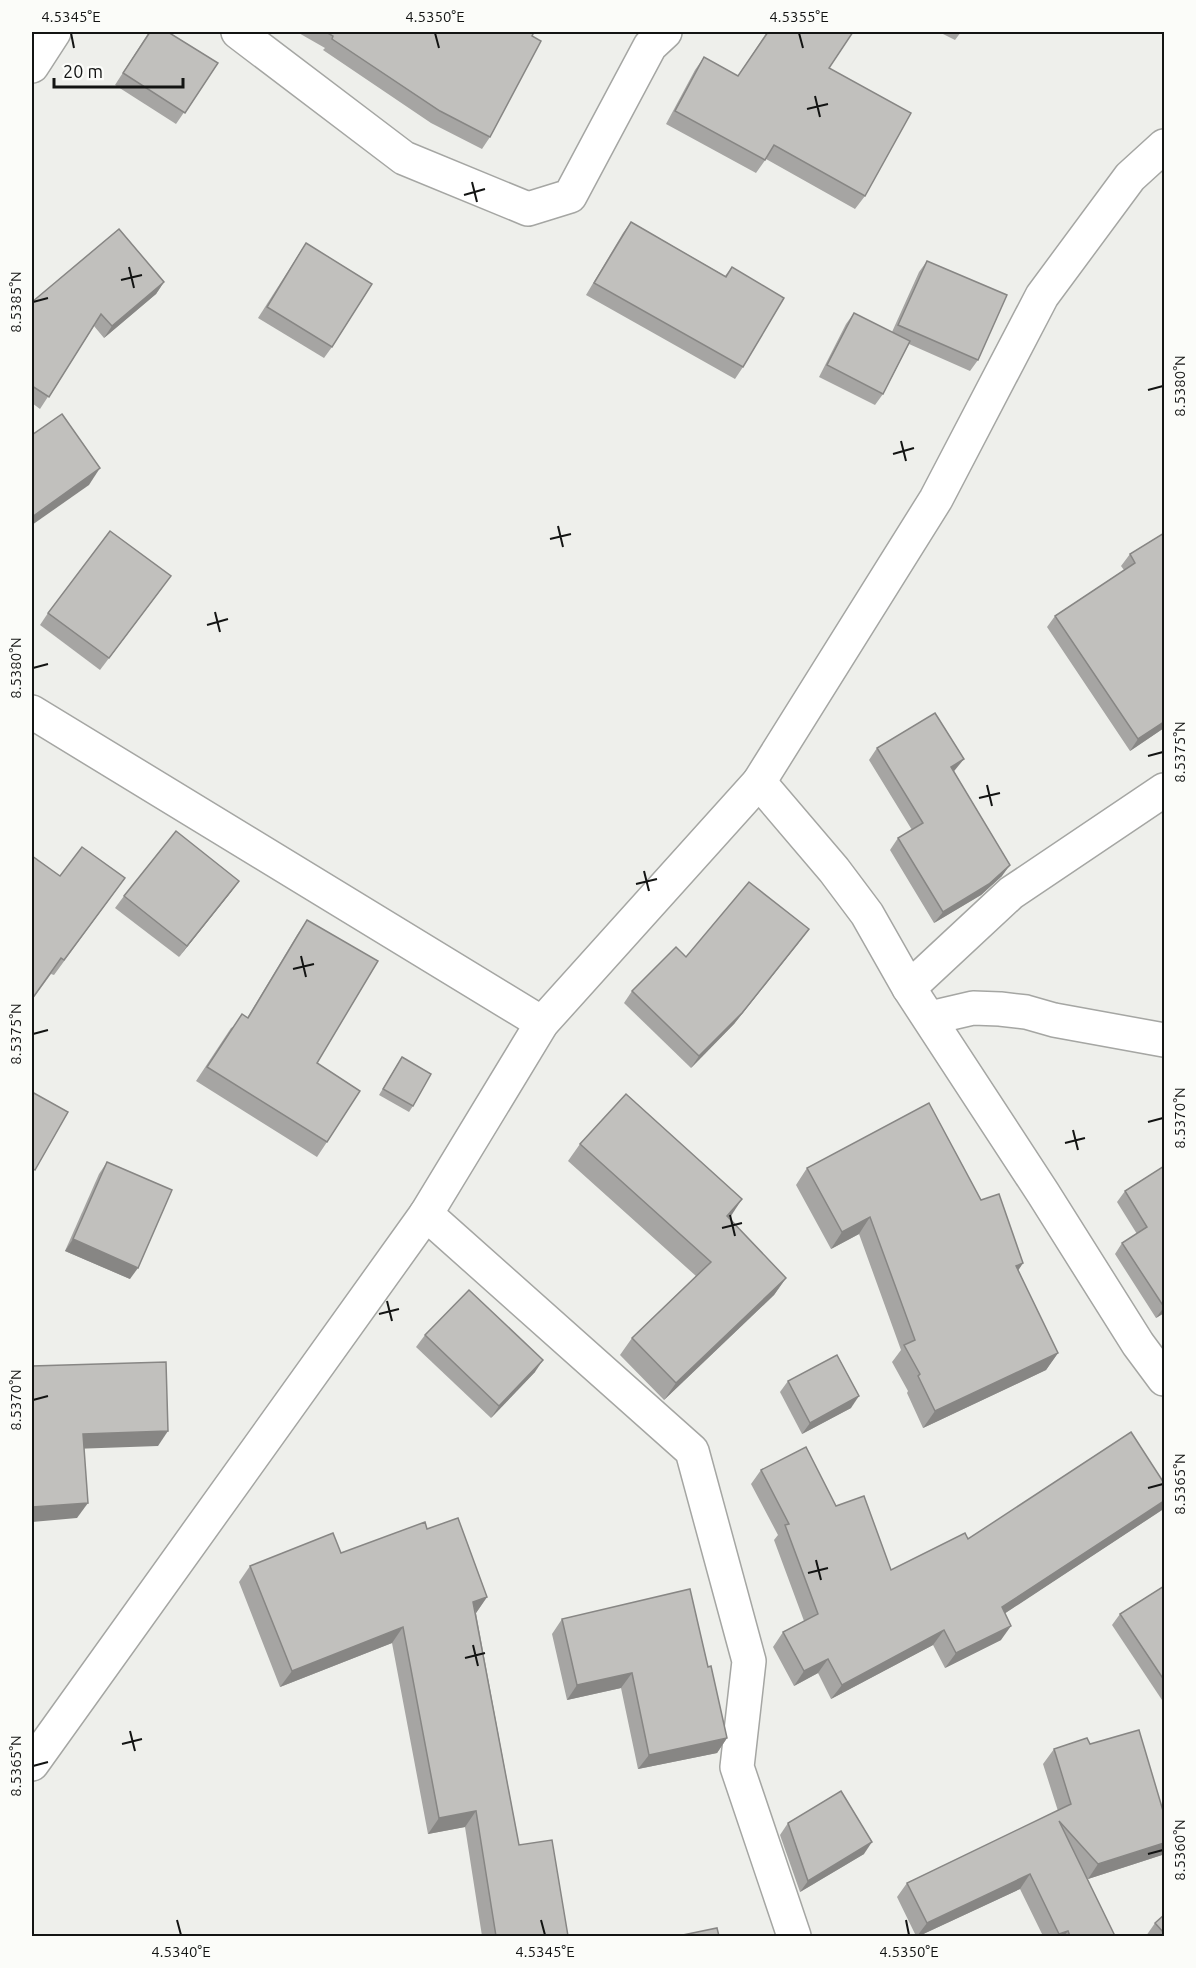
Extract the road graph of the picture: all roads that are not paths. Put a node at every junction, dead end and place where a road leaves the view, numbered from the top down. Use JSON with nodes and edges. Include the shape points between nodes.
{"nodes":[{"id":1,"x":54,"y":32,"type":"edge"},
{"id":2,"x":238,"y":32,"type":"edge"},
{"id":3,"x":665,"y":32,"type":"edge"},
{"id":4,"x":32,"y":66,"type":"edge"},
{"id":5,"x":1164,"y":146,"type":"edge"},
{"id":6,"x":32,"y":712,"type":"edge"},
{"id":7,"x":759,"y":782,"type":"junction"},
{"id":8,"x":1164,"y":789,"type":"edge"},
{"id":9,"x":909,"y":988,"type":"junction"},
{"id":10,"x":930,"y":1018,"type":"junction"},
{"id":11,"x":542,"y":1023,"type":"junction"},
{"id":12,"x":1164,"y":1040,"type":"edge"},
{"id":13,"x":426,"y":1214,"type":"junction"},
{"id":14,"x":1164,"y":1379,"type":"edge"},
{"id":15,"x":32,"y":1764,"type":"edge"},
{"id":16,"x":794,"y":1936,"type":"edge"}],
"edges":[{"from":1,"to":4,"type":"street"},
{"from":2,"to":3,"type":"street","via":[[404,158],[528,209],[570,196],[650,46]]},
{"from":5,"to":7,"type":"street","via":[[1130,177],[1042,296],[936,499]]},
{"from":6,"to":11,"type":"street"},
{"from":7,"to":9,"type":"street","via":[[867,914]]},
{"from":7,"to":11,"type":"street"},
{"from":8,"to":9,"type":"street","via":[[1011,893]]},
{"from":9,"to":10,"type":"street"},
{"from":10,"to":12,"type":"street","via":[[973,1008],[1000,1009]]},
{"from":10,"to":14,"type":"street"},
{"from":11,"to":13,"type":"street"},
{"from":13,"to":15,"type":"street"},
{"from":13,"to":16,"type":"street","via":[[692,1451],[749,1661],[738,1767]]}]}
